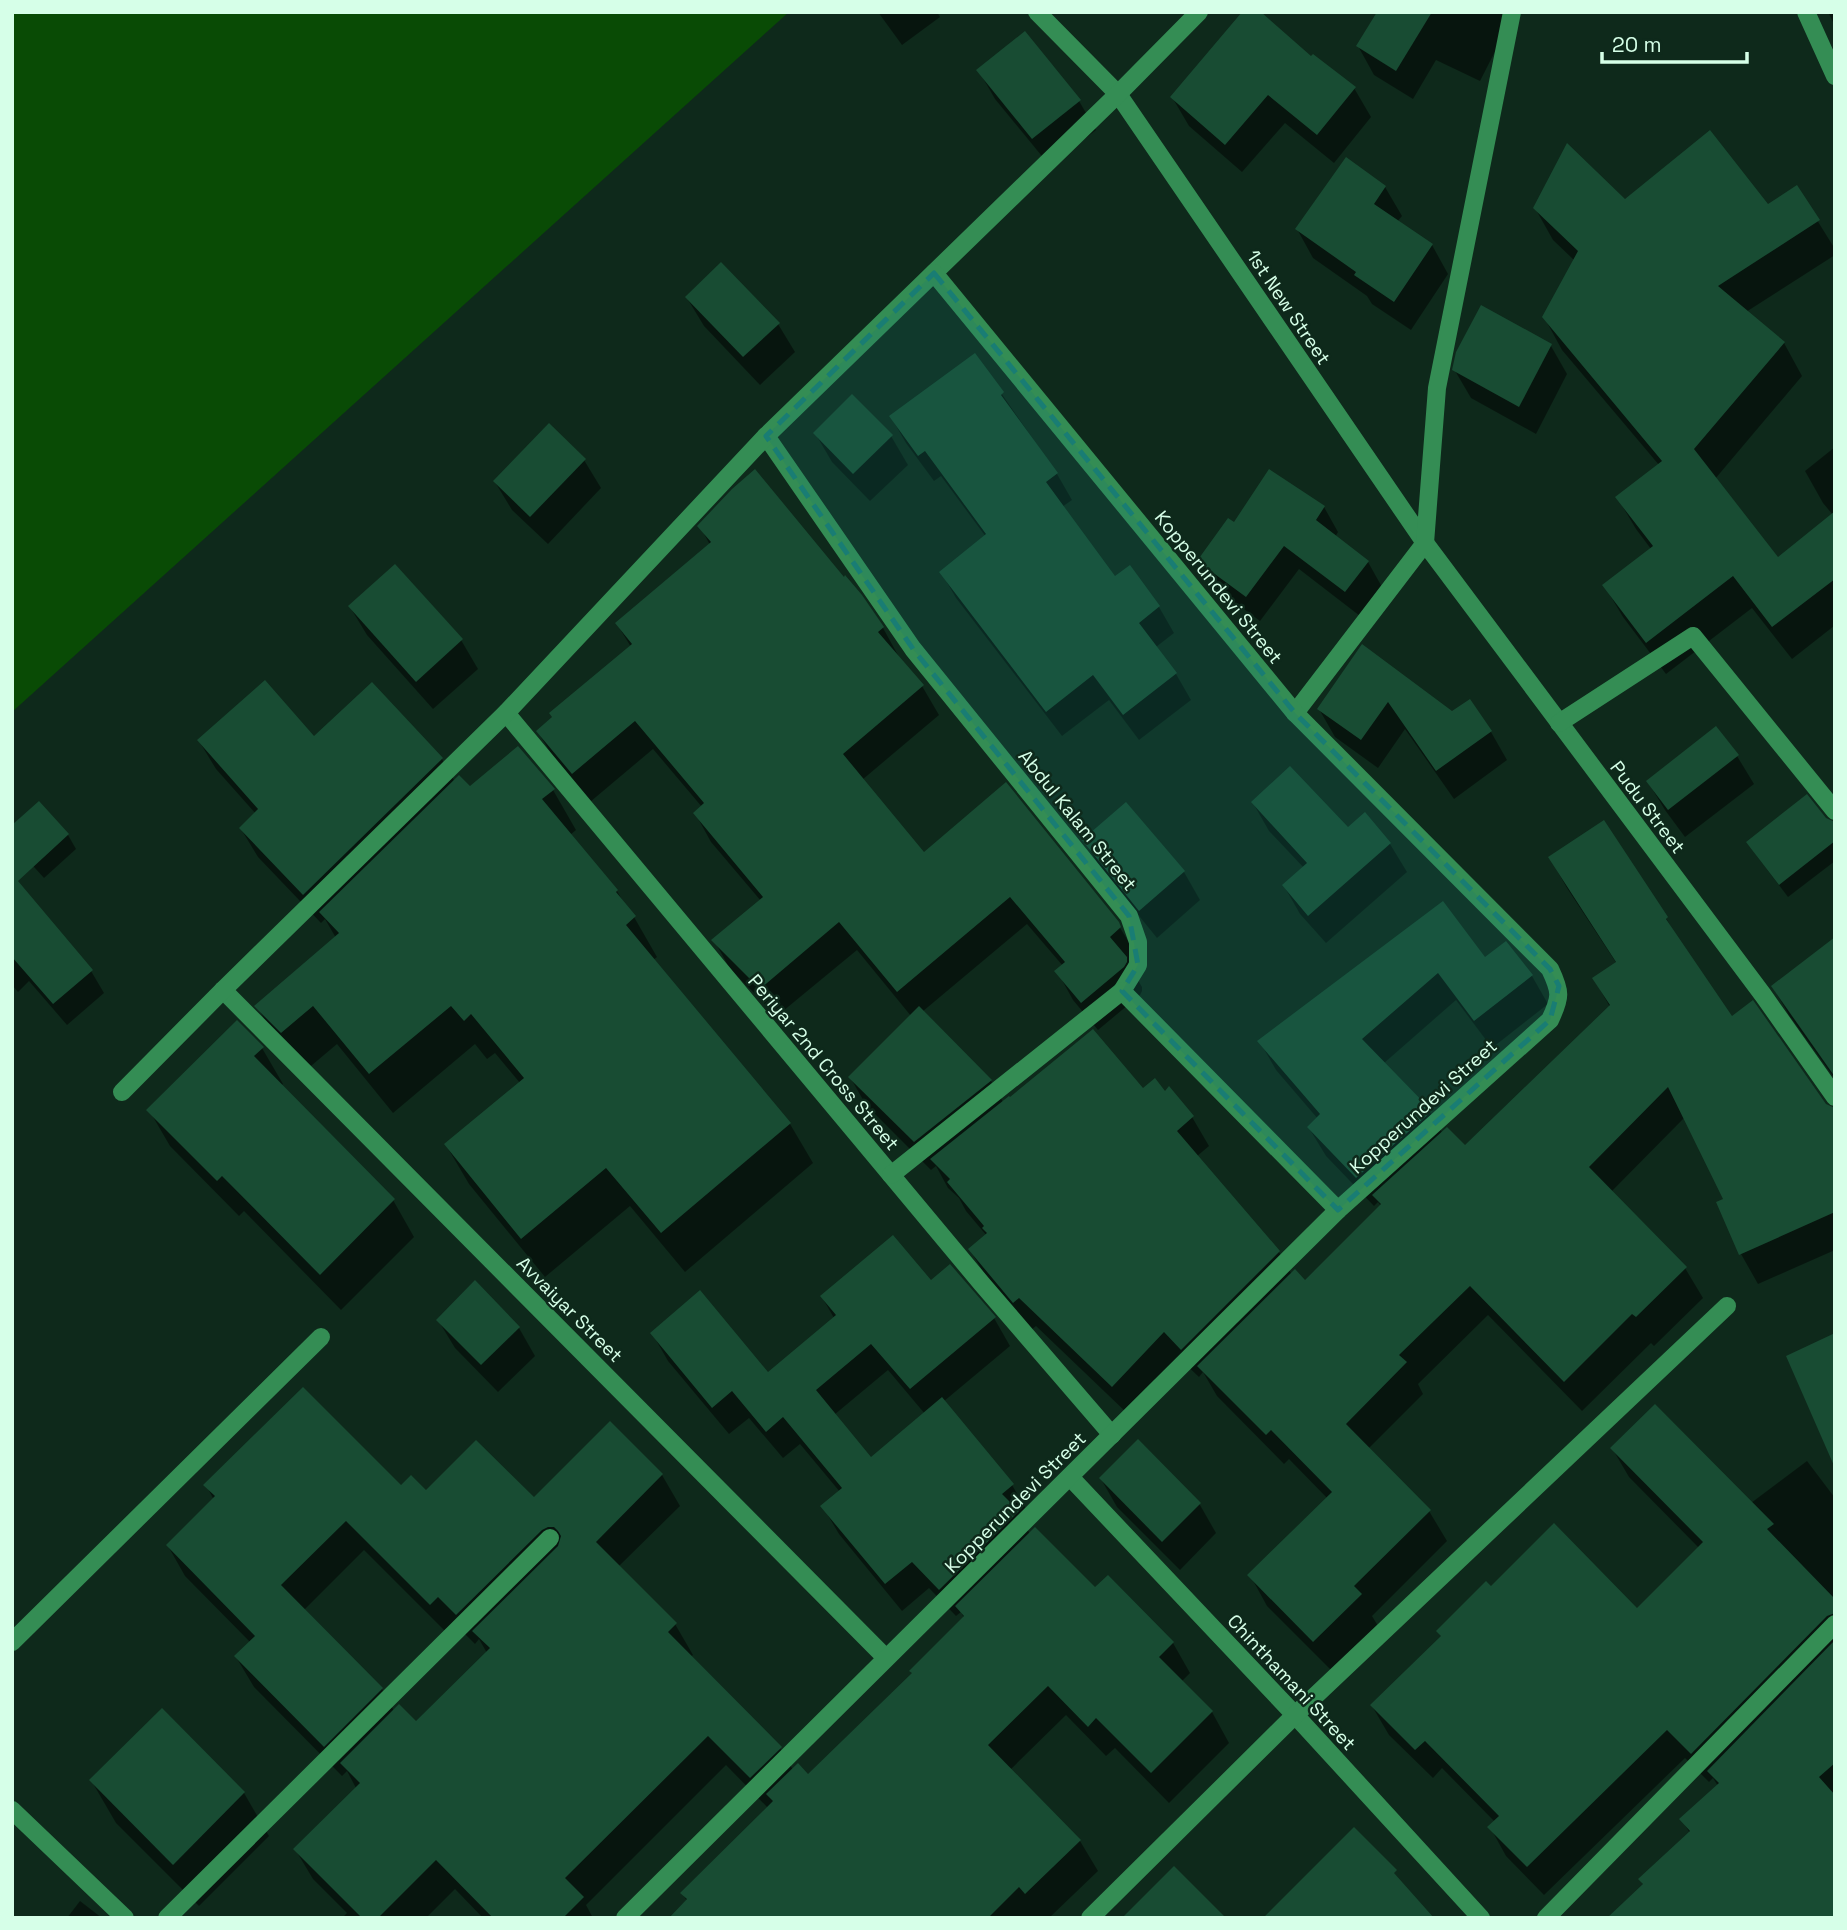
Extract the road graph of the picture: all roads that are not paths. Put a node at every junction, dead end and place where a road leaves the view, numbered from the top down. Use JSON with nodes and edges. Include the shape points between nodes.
{"nodes":[{"id":1,"x":1037,"y":12,"type":"edge"},
{"id":2,"x":1199,"y":12,"type":"edge"},
{"id":3,"x":1512,"y":12,"type":"edge"},
{"id":4,"x":1806,"y":12,"type":"edge"},
{"id":5,"x":1835,"y":76,"type":"edge"},
{"id":6,"x":1118,"y":94,"type":"junction"},
{"id":7,"x":934,"y":274,"type":"junction"},
{"id":8,"x":766,"y":436,"type":"junction"},
{"id":9,"x":1425,"y":543,"type":"junction"},
{"id":10,"x":506,"y":713,"type":"junction"},
{"id":11,"x":1295,"y":713,"type":"junction"},
{"id":12,"x":1559,"y":723,"type":"junction"},
{"id":13,"x":1835,"y":811,"type":"edge"},
{"id":14,"x":223,"y":990,"type":"junction"},
{"id":15,"x":1122,"y":991,"type":"junction"},
{"id":16,"x":122,"y":1092,"type":"dead end"},
{"id":17,"x":1835,"y":1097,"type":"edge"},
{"id":18,"x":891,"y":1175,"type":"junction"},
{"id":19,"x":1338,"y":1210,"type":"junction"},
{"id":20,"x":1727,"y":1306,"type":"dead end"},
{"id":21,"x":321,"y":1337,"type":"dead end"},
{"id":22,"x":1112,"y":1435,"type":"junction"},
{"id":23,"x":1070,"y":1477,"type":"junction"},
{"id":24,"x":550,"y":1538,"type":"dead end"},
{"id":25,"x":1835,"y":1624,"type":"edge"},
{"id":26,"x":12,"y":1642,"type":"edge"},
{"id":27,"x":886,"y":1658,"type":"junction"},
{"id":28,"x":1294,"y":1715,"type":"junction"},
{"id":29,"x":16,"y":1822,"type":"edge"},
{"id":30,"x":125,"y":1918,"type":"edge"},
{"id":31,"x":167,"y":1918,"type":"edge"},
{"id":32,"x":625,"y":1918,"type":"edge"},
{"id":33,"x":1090,"y":1918,"type":"edge"},
{"id":34,"x":1481,"y":1918,"type":"edge"},
{"id":35,"x":1546,"y":1918,"type":"edge"}],
"edges":[{"from":1,"to":6,"type":"street","name":"1st New Street"},
{"from":2,"to":6,"type":"street"},
{"from":3,"to":9,"type":"street","via":[[1437,388]]},
{"from":4,"to":5,"type":"street"},
{"from":6,"to":7,"type":"street"},
{"from":6,"to":9,"type":"street","name":"1st New Street"},
{"from":7,"to":8,"type":"street"},
{"from":7,"to":11,"type":"street","name":"Kopperundevi Street"},
{"from":8,"to":10,"type":"street"},
{"from":8,"to":15,"type":"street","name":"Abdul Kalam Street","via":[[913,649],[1129,916],[1138,942],[1138,965]]},
{"from":9,"to":11,"type":"street"},
{"from":9,"to":12,"type":"street","name":"Pudu Street"},
{"from":10,"to":14,"type":"street"},
{"from":10,"to":18,"type":"street","name":"Periyar 2nd Cross Street"},
{"from":11,"to":19,"type":"street","name":"Kopperundevi Street","via":[[1550,969],[1559,986],[1550,1020]]},
{"from":12,"to":13,"type":"street","via":[[1693,636]]},
{"from":12,"to":17,"type":"street","name":"Pudu Street"},
{"from":14,"to":16,"type":"street"},
{"from":14,"to":27,"type":"street","name":"Avvaiyar Street"},
{"from":15,"to":18,"type":"street"},
{"from":15,"to":19,"type":"street"},
{"from":18,"to":22,"type":"street","name":"Periyar 2nd Cross Street"},
{"from":19,"to":22,"type":"street","name":"Kopperundevi Street"},
{"from":20,"to":28,"type":"street"},
{"from":21,"to":26,"type":"street"},
{"from":22,"to":23,"type":"street","name":"Kopperundevi Street"},
{"from":23,"to":27,"type":"street","name":"Kopperundevi Street"},
{"from":23,"to":28,"type":"street","name":"Chinthamani Street"},
{"from":24,"to":31,"type":"street"},
{"from":25,"to":35,"type":"street"},
{"from":27,"to":32,"type":"street","name":"Kopperundevi Street"},
{"from":28,"to":33,"type":"street"},
{"from":28,"to":34,"type":"street","name":"Chinthamani Street"},
{"from":29,"to":30,"type":"street"}]}
